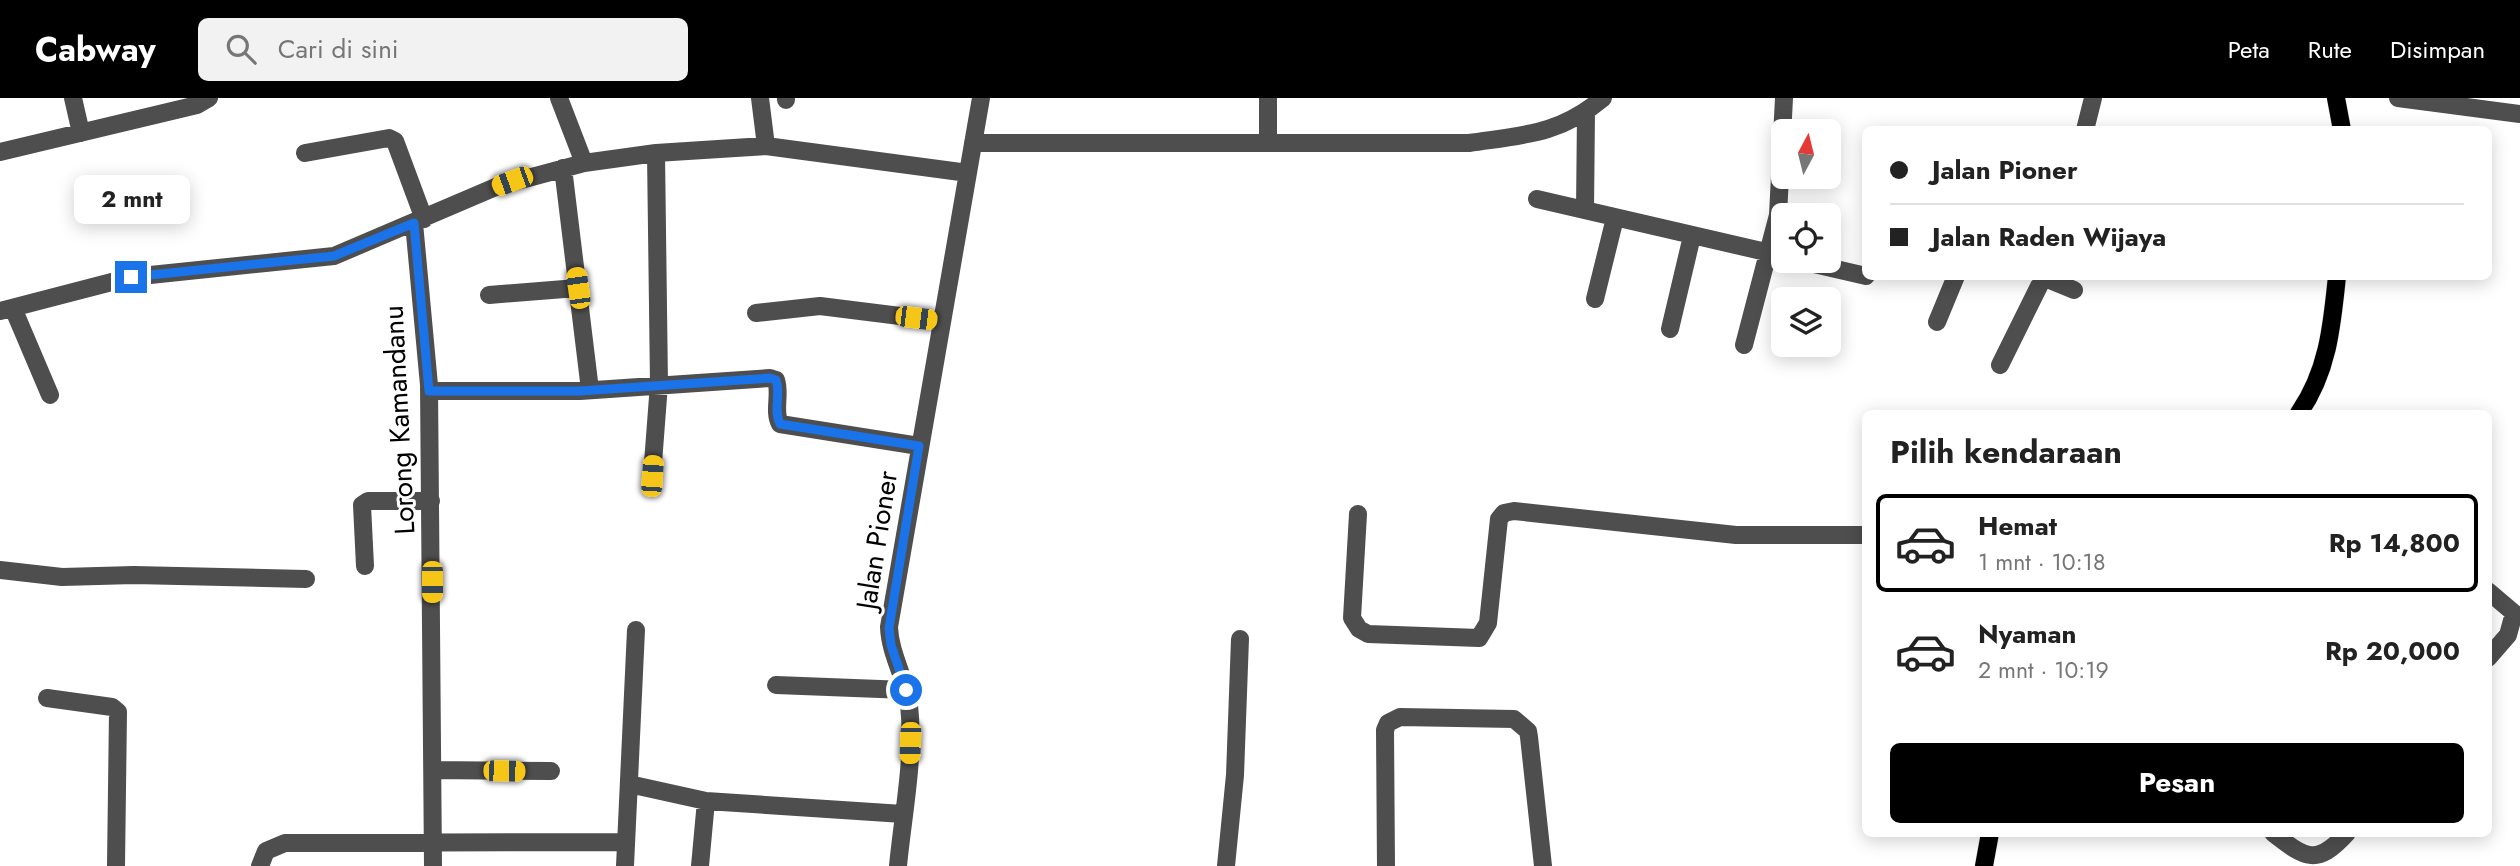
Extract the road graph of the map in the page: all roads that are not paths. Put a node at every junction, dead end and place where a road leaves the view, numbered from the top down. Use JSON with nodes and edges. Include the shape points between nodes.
{"nodes":[{"id":1,"x":73,"y":98,"type":"edge"},
{"id":2,"x":209,"y":98,"type":"edge"},
{"id":3,"x":559,"y":98,"type":"edge"},
{"id":4,"x":760,"y":98,"type":"edge"},
{"id":5,"x":981,"y":98,"type":"edge"},
{"id":6,"x":1268,"y":98,"type":"edge"},
{"id":7,"x":1603,"y":98,"type":"edge"},
{"id":8,"x":1784,"y":98,"type":"edge"},
{"id":9,"x":2093,"y":98,"type":"edge"},
{"id":10,"x":2336,"y":98,"type":"edge"},
{"id":11,"x":2398,"y":98,"type":"edge"},
{"id":12,"x":1579,"y":110,"type":"edge"},
{"id":13,"x":2520,"y":114,"type":"edge"},
{"id":14,"x":2086,"y":126,"type":"edge"},
{"id":15,"x":2341,"y":126,"type":"edge"},
{"id":16,"x":81,"y":133,"type":"junction"},
{"id":17,"x":973,"y":143,"type":"junction"},
{"id":18,"x":1268,"y":143,"type":"junction"},
{"id":19,"x":766,"y":146,"type":"junction"},
{"id":20,"x":0,"y":152,"type":"edge"},
{"id":21,"x":305,"y":153,"type":"dead end"},
{"id":22,"x":656,"y":153,"type":"junction"},
{"id":23,"x":584,"y":163,"type":"junction"},
{"id":24,"x":563,"y":168,"type":"junction"},
{"id":25,"x":968,"y":173,"type":"junction"},
{"id":26,"x":1537,"y":199,"type":"dead end"},
{"id":27,"x":1779,"y":203,"type":"edge"},
{"id":28,"x":1586,"y":210,"type":"junction"},
{"id":29,"x":1615,"y":218,"type":"junction"},
{"id":30,"x":419,"y":221,"type":"junction"},
{"id":31,"x":1692,"y":236,"type":"junction"},
{"id":32,"x":1771,"y":253,"type":"edge"},
{"id":33,"x":1771,"y":268,"type":"edge"},
{"id":34,"x":1841,"y":270,"type":"edge"},
{"id":35,"x":1862,"y":275,"type":"edge"},
{"id":36,"x":1954,"y":280,"type":"edge"},
{"id":37,"x":2044,"y":280,"type":"edge"},
{"id":38,"x":2050,"y":280,"type":"edge"},
{"id":39,"x":2336,"y":280,"type":"edge"},
{"id":40,"x":578,"y":288,"type":"junction"},
{"id":41,"x":2074,"y":290,"type":"dead end"},
{"id":42,"x":489,"y":295,"type":"dead end"},
{"id":43,"x":1595,"y":299,"type":"dead end"},
{"id":44,"x":6,"y":309,"type":"edge"},
{"id":45,"x":756,"y":313,"type":"dead end"},
{"id":46,"x":940,"y":321,"type":"junction"},
{"id":47,"x":1937,"y":322,"type":"dead end"},
{"id":48,"x":1670,"y":329,"type":"dead end"},
{"id":49,"x":1744,"y":345,"type":"dead end"},
{"id":50,"x":2000,"y":365,"type":"dead end"},
{"id":51,"x":659,"y":384,"type":"junction"},
{"id":52,"x":590,"y":390,"type":"junction"},
{"id":53,"x":429,"y":391,"type":"junction"},
{"id":54,"x":50,"y":395,"type":"dead end"},
{"id":55,"x":2302,"y":410,"type":"edge"},
{"id":56,"x":919,"y":446,"type":"junction"},
{"id":57,"x":652,"y":476,"type":"dead end"},
{"id":58,"x":431,"y":501,"type":"junction"},
{"id":59,"x":1358,"y":514,"type":"dead end"},
{"id":60,"x":1862,"y":535,"type":"edge"},
{"id":61,"x":365,"y":566,"type":"dead end"},
{"id":62,"x":0,"y":570,"type":"edge"},
{"id":63,"x":306,"y":579,"type":"dead end"},
{"id":64,"x":2492,"y":594,"type":"edge"},
{"id":65,"x":636,"y":630,"type":"dead end"},
{"id":66,"x":1240,"y":639,"type":"dead end"},
{"id":67,"x":2492,"y":653,"type":"edge"},
{"id":68,"x":775,"y":685,"type":"dead end"},
{"id":69,"x":906,"y":690,"type":"junction"},
{"id":70,"x":47,"y":698,"type":"dead end"},
{"id":71,"x":433,"y":770,"type":"junction"},
{"id":72,"x":551,"y":771,"type":"dead end"},
{"id":73,"x":629,"y":784,"type":"junction"},
{"id":74,"x":706,"y":801,"type":"junction"},
{"id":75,"x":903,"y":814,"type":"junction"},
{"id":76,"x":1989,"y":837,"type":"edge"},
{"id":77,"x":2279,"y":837,"type":"edge"},
{"id":78,"x":2344,"y":837,"type":"edge"},
{"id":79,"x":434,"y":841,"type":"junction"},
{"id":80,"x":626,"y":842,"type":"junction"},
{"id":81,"x":116,"y":866,"type":"edge"},
{"id":82,"x":260,"y":866,"type":"edge"},
{"id":83,"x":433,"y":866,"type":"edge"},
{"id":84,"x":625,"y":866,"type":"edge"},
{"id":85,"x":700,"y":866,"type":"edge"},
{"id":86,"x":898,"y":866,"type":"edge"},
{"id":87,"x":1226,"y":866,"type":"edge"},
{"id":88,"x":1386,"y":866,"type":"edge"},
{"id":89,"x":1543,"y":866,"type":"edge"},
{"id":90,"x":1984,"y":866,"type":"edge"}],
"edges":[{"from":1,"to":16,"type":"street"},
{"from":2,"to":16,"type":"street","via":[[197,105]]},
{"from":3,"to":23,"type":"street"},
{"from":4,"to":19,"type":"street"},
{"from":5,"to":17,"type":"street","name":"Jalan Pioner"},
{"from":6,"to":18,"type":"street"},
{"from":7,"to":12,"type":"street"},
{"from":8,"to":27,"type":"street"},
{"from":9,"to":14,"type":"street"},
{"from":10,"to":15,"type":"main road"},
{"from":11,"to":13,"type":"street"},
{"from":12,"to":18,"type":"street","via":[[1546,131],[1469,143]]},
{"from":12,"to":28,"type":"street"},
{"from":16,"to":20,"type":"street"},
{"from":17,"to":18,"type":"street"},
{"from":17,"to":25,"type":"street","name":"Jalan Pioner"},
{"from":19,"to":22,"type":"street"},
{"from":19,"to":25,"type":"street"},
{"from":21,"to":30,"type":"street","name":"Lorong Kamandanu","via":[[389,138],[395,141]]},
{"from":22,"to":23,"type":"street"},
{"from":22,"to":51,"type":"street"},
{"from":23,"to":24,"type":"street"},
{"from":24,"to":30,"type":"street","via":[[498,186]]},
{"from":24,"to":40,"type":"street"},
{"from":25,"to":46,"type":"street","name":"Jalan Pioner"},
{"from":26,"to":28,"type":"street"},
{"from":28,"to":29,"type":"street"},
{"from":29,"to":31,"type":"street"},
{"from":29,"to":43,"type":"street"},
{"from":30,"to":44,"type":"street","via":[[334,256],[131,277]]},
{"from":30,"to":53,"type":"street","name":"Lorong Kamandanu"},
{"from":31,"to":32,"type":"street"},
{"from":31,"to":48,"type":"street"},
{"from":33,"to":49,"type":"street"},
{"from":34,"to":35,"type":"street"},
{"from":36,"to":47,"type":"street"},
{"from":37,"to":50,"type":"street"},
{"from":38,"to":41,"type":"street"},
{"from":39,"to":55,"type":"main road","via":[[2327,354],[2320,379]]},
{"from":40,"to":42,"type":"street"},
{"from":40,"to":52,"type":"street"},
{"from":44,"to":54,"type":"street"},
{"from":45,"to":46,"type":"street","via":[[820,306]]},
{"from":46,"to":56,"type":"street","name":"Jalan Pioner"},
{"from":51,"to":52,"type":"street"},
{"from":51,"to":56,"type":"street","via":[[770,378],[778,386],[780,424]]},
{"from":51,"to":57,"type":"street"},
{"from":52,"to":53,"type":"street"},
{"from":53,"to":58,"type":"street","name":"Lorong Kamandanu"},
{"from":56,"to":69,"type":"street","name":"Jalan Pioner","via":[[889,628]]},
{"from":58,"to":61,"type":"street","via":[[362,505]]},
{"from":58,"to":71,"type":"street","name":"Lorong Kamandanu"},
{"from":59,"to":60,"type":"street","via":[[1352,618],[1368,634],[1479,638],[1488,623],[1499,519],[1504,513],[1736,535]]},
{"from":62,"to":63,"type":"street","via":[[62,577]]},
{"from":64,"to":67,"type":"street","via":[[2514,613],[2508,635]]},
{"from":65,"to":73,"type":"street"},
{"from":66,"to":87,"type":"street"},
{"from":68,"to":69,"type":"street"},
{"from":69,"to":75,"type":"street","name":"Jalan Pioner","via":[[911,729]]},
{"from":70,"to":81,"type":"street","via":[[112,707],[118,712]]},
{"from":71,"to":72,"type":"street"},
{"from":71,"to":79,"type":"street","name":"Lorong Kamandanu"},
{"from":73,"to":74,"type":"street"},
{"from":73,"to":80,"type":"street"},
{"from":74,"to":75,"type":"street"},
{"from":74,"to":85,"type":"street"},
{"from":75,"to":86,"type":"street","name":"Jalan Pioner"},
{"from":76,"to":90,"type":"main road"},
{"from":77,"to":78,"type":"street","via":[[2309,858],[2322,857]]},
{"from":79,"to":80,"type":"street"},
{"from":79,"to":82,"type":"street","via":[[285,843],[266,851]]},
{"from":79,"to":83,"type":"street","name":"Lorong Kamandanu"},
{"from":80,"to":84,"type":"street"},
{"from":88,"to":89,"type":"street","via":[[1385,730],[1400,717],[1514,719],[1523,726],[1530,737]]}]}
